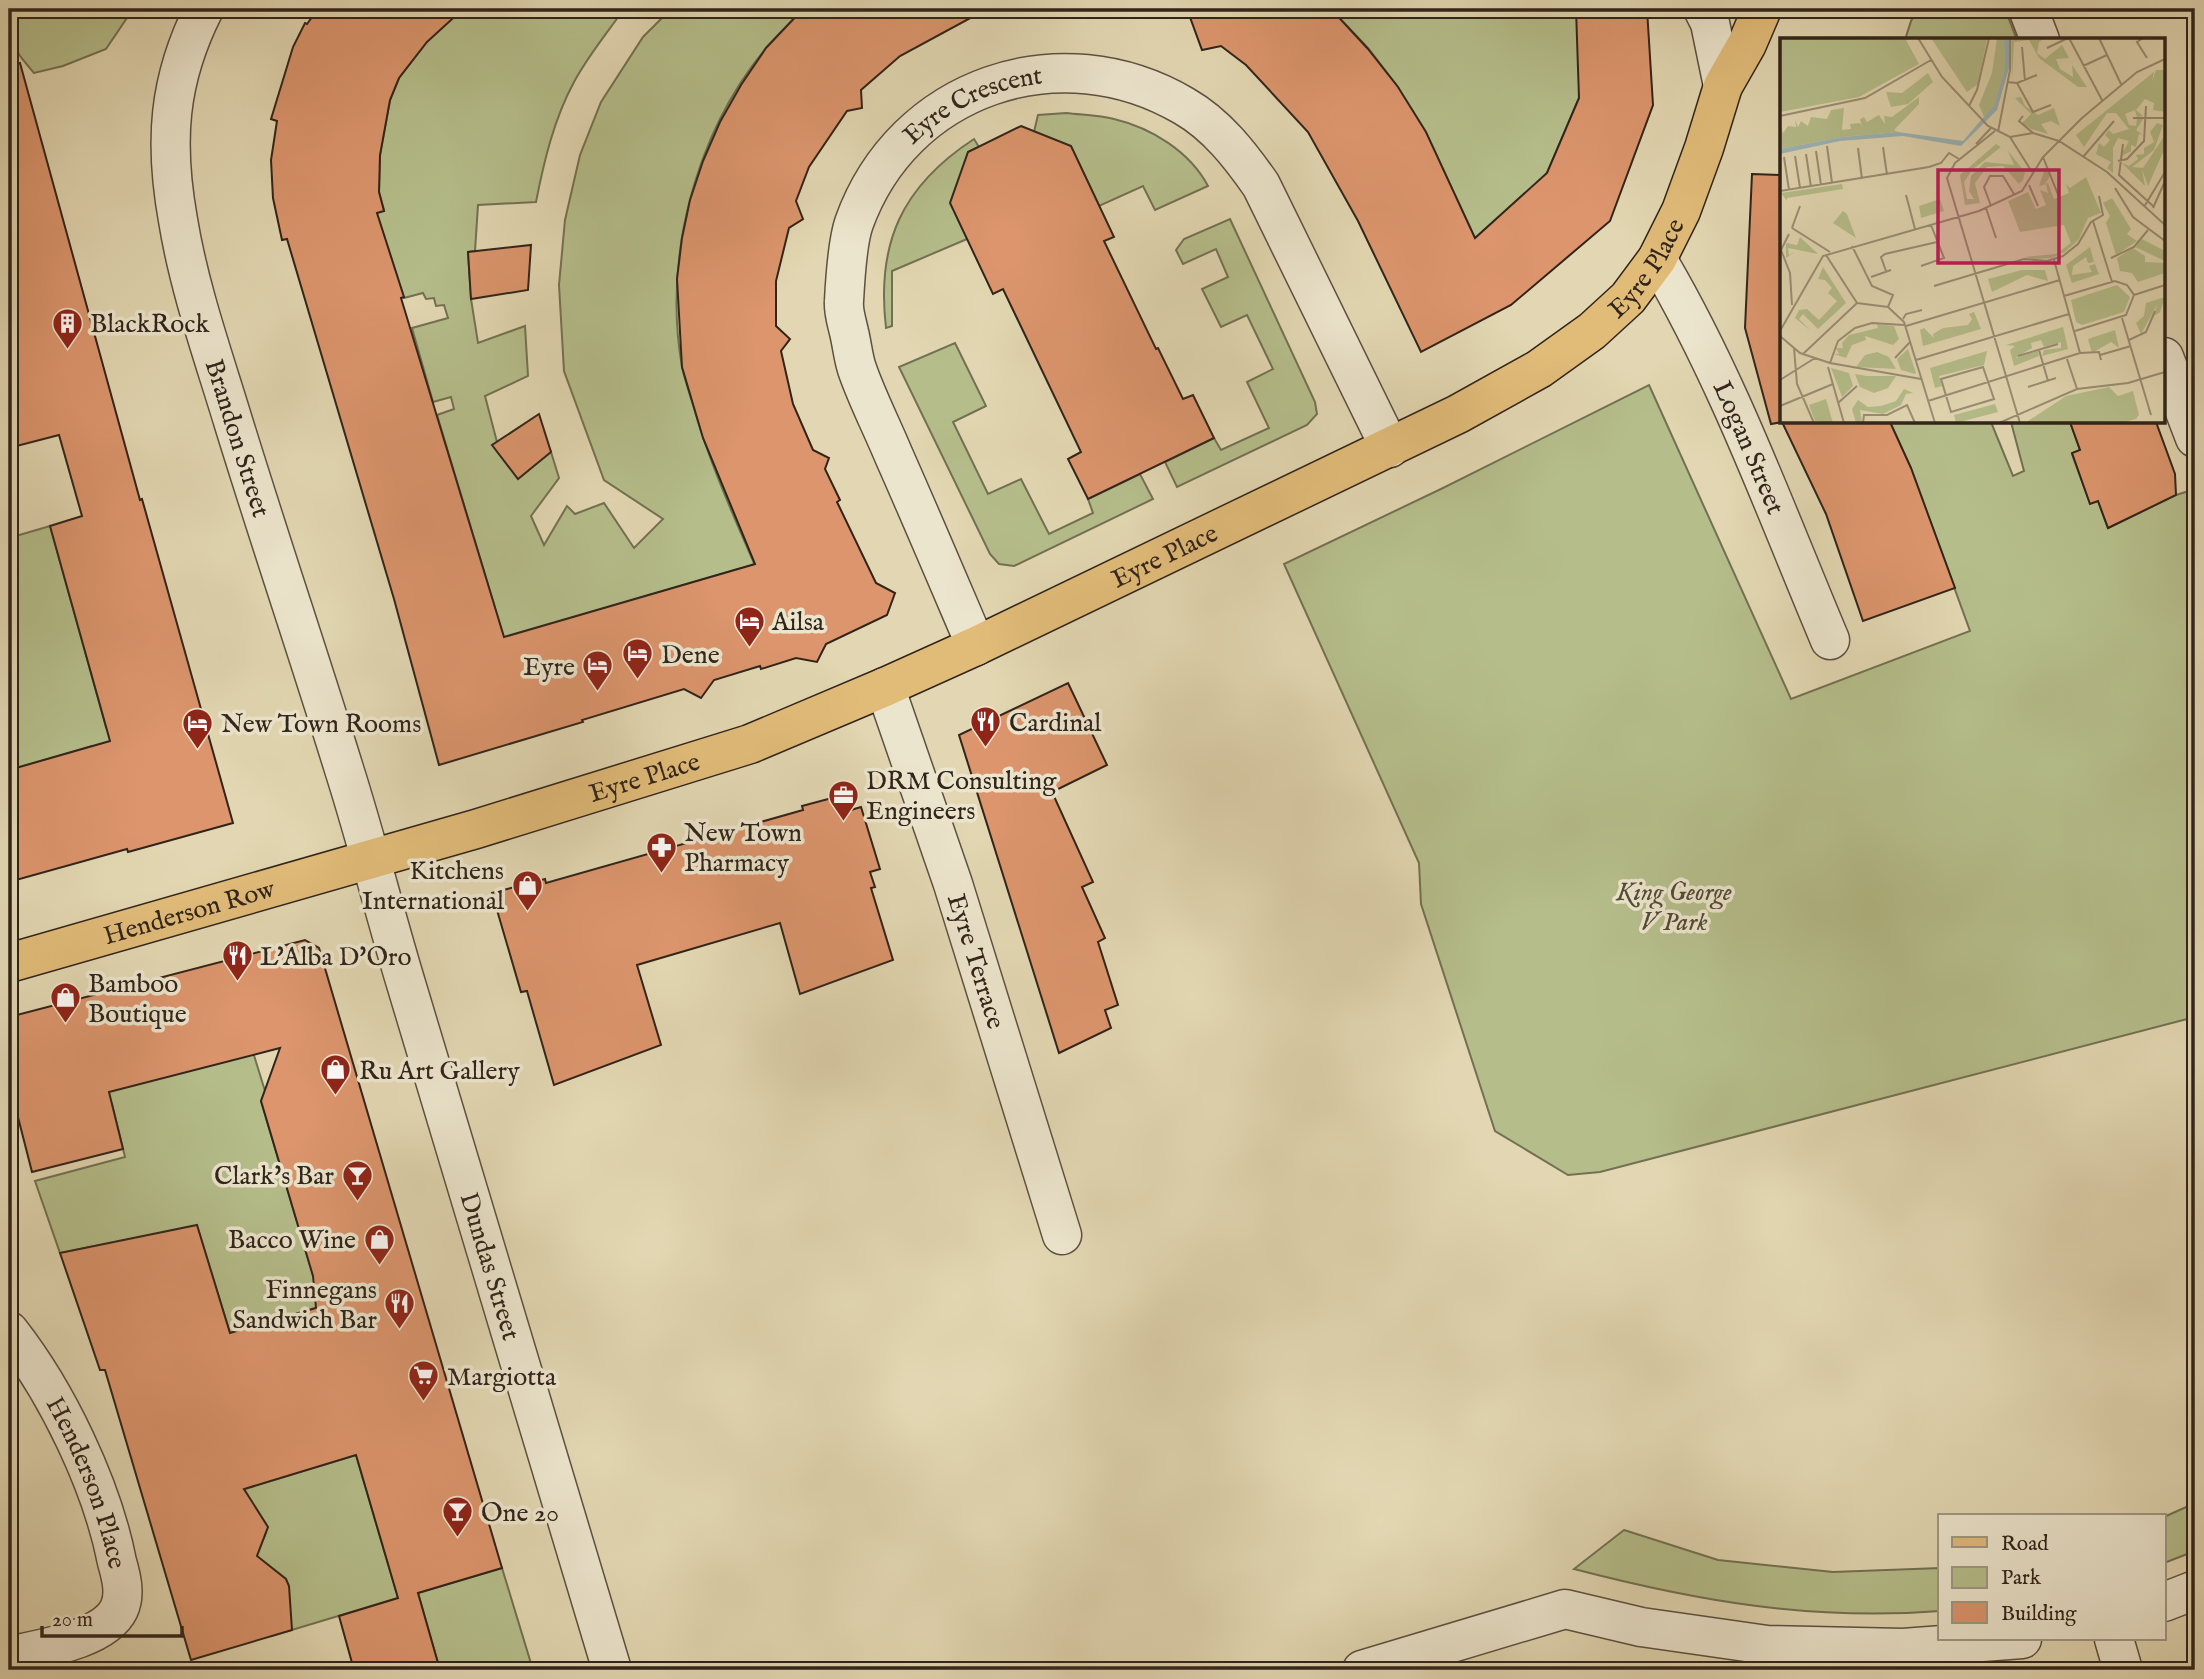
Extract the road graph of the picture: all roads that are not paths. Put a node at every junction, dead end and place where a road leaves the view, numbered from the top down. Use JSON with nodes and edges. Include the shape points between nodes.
{"nodes":[{"id":1,"x":204,"y":9,"type":"edge"},
{"id":2,"x":1703,"y":9,"type":"edge"},
{"id":3,"x":1762,"y":9,"type":"edge"},
{"id":4,"x":2028,"y":9,"type":"edge"},
{"id":5,"x":2039,"y":38,"type":"edge"},
{"id":6,"x":1723,"y":86,"type":"junction"},
{"id":7,"x":1657,"y":259,"type":"junction"},
{"id":8,"x":2166,"y":362,"type":"edge"},
{"id":9,"x":2195,"y":438,"type":"edge"},
{"id":10,"x":1390,"y":448,"type":"junction"},
{"id":11,"x":1830,"y":640,"type":"dead end"},
{"id":12,"x":976,"y":646,"type":"junction"},
{"id":13,"x":885,"y":687,"type":"junction"},
{"id":14,"x":370,"y":860,"type":"junction"},
{"id":15,"x":9,"y":963,"type":"edge"},
{"id":16,"x":1062,"y":1236,"type":"dead end"},
{"id":17,"x":9,"y":1331,"type":"edge"},
{"id":18,"x":2195,"y":1590,"type":"edge"},
{"id":19,"x":2166,"y":1601,"type":"edge"},
{"id":20,"x":2009,"y":1640,"type":"edge"},
{"id":21,"x":2114,"y":1640,"type":"edge"},
{"id":22,"x":9,"y":1656,"type":"edge"},
{"id":23,"x":612,"y":1670,"type":"edge"},
{"id":24,"x":1362,"y":1670,"type":"edge"},
{"id":25,"x":2123,"y":1670,"type":"edge"}],
"edges":[{"from":1,"to":14,"type":"street","name":"Brandon Street","via":[[184,54],[172,100],[170,143],[177,219],[211,351]]},
{"from":2,"to":6,"type":"street"},
{"from":3,"to":6,"type":"main road","name":"Eyre Place"},
{"from":4,"to":5,"type":"street"},
{"from":6,"to":7,"type":"main road","name":"Eyre Place","via":[[1686,198]]},
{"from":7,"to":10,"type":"main road","name":"Eyre Place","via":[[1628,298],[1539,369]]},
{"from":7,"to":11,"type":"street","name":"Logan Street","via":[[1691,317],[1727,396]]},
{"from":8,"to":9,"type":"street"},
{"from":10,"to":12,"type":"main road","name":"Eyre Place"},
{"from":10,"to":12,"type":"street","name":"Eyre Crescent","via":[[1261,185],[1216,129],[1158,92],[1114,78],[1074,72],[1035,74],[973,92],[916,129],[868,190],[853,225],[843,304],[856,368]]},
{"from":12,"to":13,"type":"main road","name":"Eyre Place"},
{"from":13,"to":14,"type":"main road","name":"Eyre Place","via":[[750,744]]},
{"from":13,"to":16,"type":"street","name":"Eyre Terrace","via":[[953,884]]},
{"from":14,"to":15,"type":"main road","name":"Henderson Row"},
{"from":14,"to":23,"type":"street","name":"Dundas Street"},
{"from":17,"to":22,"type":"street","name":"Henderson Place","via":[[45,1384],[100,1495],[122,1585],[119,1610],[106,1624],[79,1638]]},
{"from":18,"to":19,"type":"street"},
{"from":20,"to":24,"type":"street","via":[[1903,1648],[1767,1645],[1641,1627],[1565,1609]]},
{"from":21,"to":25,"type":"street"}]}
